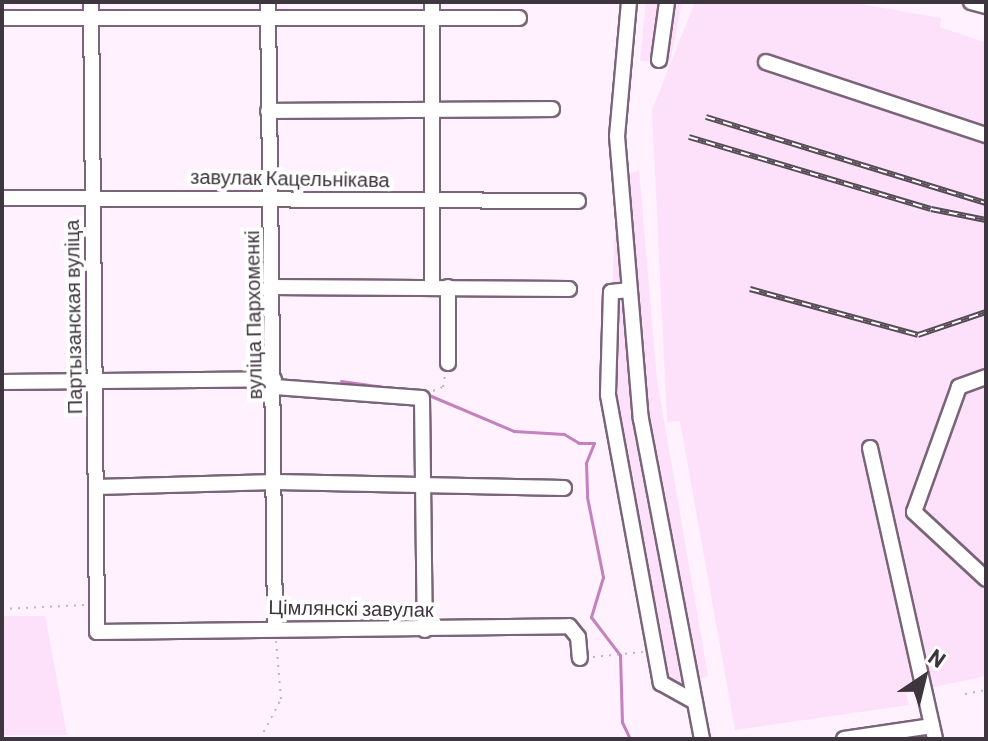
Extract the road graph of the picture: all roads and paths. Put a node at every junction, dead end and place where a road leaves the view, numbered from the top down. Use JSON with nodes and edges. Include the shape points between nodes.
{"nodes":[{"id":1,"x":268,"y":2,"type":"edge"},
{"id":2,"x":432,"y":2,"type":"edge"},
{"id":3,"x":629,"y":2,"type":"edge"},
{"id":4,"x":667,"y":2,"type":"edge"},
{"id":5,"x":971,"y":2,"type":"edge"},
{"id":6,"x":986,"y":6,"type":"edge"},
{"id":7,"x":90,"y":9,"type":"edge"},
{"id":8,"x":2,"y":18,"type":"edge"},
{"id":9,"x":519,"y":18,"type":"dead end"},
{"id":10,"x":433,"y":20,"type":"junction"},
{"id":11,"x":268,"y":22,"type":"junction"},
{"id":12,"x":659,"y":60,"type":"dead end"},
{"id":13,"x":766,"y":62,"type":"dead end"},
{"id":14,"x":552,"y":109,"type":"dead end"},
{"id":15,"x":268,"y":111,"type":"junction"},
{"id":16,"x":432,"y":111,"type":"junction"},
{"id":17,"x":986,"y":135,"type":"edge"},
{"id":18,"x":90,"y":197,"type":"junction"},
{"id":19,"x":2,"y":198,"type":"edge"},
{"id":20,"x":270,"y":198,"type":"junction"},
{"id":21,"x":432,"y":200,"type":"junction"},
{"id":22,"x":578,"y":201,"type":"dead end"},
{"id":23,"x":270,"y":287,"type":"junction"},
{"id":24,"x":440,"y":287,"type":"junction"},
{"id":25,"x":569,"y":289,"type":"dead end"},
{"id":26,"x":629,"y":290,"type":"junction"},
{"id":27,"x":448,"y":363,"type":"joint"},
{"id":28,"x":986,"y":377,"type":"edge"},
{"id":29,"x":96,"y":380,"type":"junction"},
{"id":30,"x":2,"y":382,"type":"edge"},
{"id":31,"x":274,"y":383,"type":"junction"},
{"id":32,"x":422,"y":398,"type":"junction"},
{"id":33,"x":870,"y":448,"type":"dead end"},
{"id":34,"x":276,"y":482,"type":"junction"},
{"id":35,"x":96,"y":487,"type":"junction"},
{"id":36,"x":425,"y":488,"type":"junction"},
{"id":37,"x":564,"y":488,"type":"dead end"},
{"id":38,"x":986,"y":579,"type":"edge"},
{"id":39,"x":97,"y":604,"type":"junction"},
{"id":40,"x":2,"y":609,"type":"edge"},
{"id":41,"x":275,"y":626,"type":"junction"},
{"id":42,"x":425,"y":630,"type":"junction"},
{"id":43,"x":97,"y":632,"type":"joint"},
{"id":44,"x":655,"y":650,"type":"junction"},
{"id":45,"x":603,"y":656,"type":"dead end"},
{"id":46,"x":580,"y":658,"type":"dead end"},
{"id":47,"x":986,"y":690,"type":"edge"},
{"id":48,"x":965,"y":694,"type":"dead end"},
{"id":49,"x":694,"y":701,"type":"junction"},
{"id":50,"x":934,"y":732,"type":"edge"},
{"id":51,"x":260,"y":739,"type":"edge"},
{"id":52,"x":702,"y":739,"type":"edge"},
{"id":53,"x":844,"y":739,"type":"edge"}],
"edges":[{"from":1,"to":11,"type":"street","name":"вуліца Пархоменкі"},
{"from":2,"to":10,"type":"street"},
{"from":3,"to":26,"type":"street","via":[[617,136]]},
{"from":4,"to":12,"type":"street"},
{"from":5,"to":6,"type":"street"},
{"from":7,"to":8,"type":"street"},
{"from":7,"to":11,"type":"street"},
{"from":7,"to":18,"type":"street","name":"Партызанская вуліца"},
{"from":9,"to":10,"type":"street"},
{"from":10,"to":11,"type":"street"},
{"from":10,"to":16,"type":"street"},
{"from":11,"to":15,"type":"street","name":"вуліца Пархоменкі"},
{"from":13,"to":17,"type":"street"},
{"from":14,"to":16,"type":"street"},
{"from":15,"to":16,"type":"street"},
{"from":15,"to":20,"type":"street","name":"вуліца Пархоменкі"},
{"from":16,"to":21,"type":"street"},
{"from":18,"to":19,"type":"street","name":"завулак Кацельнікава"},
{"from":18,"to":20,"type":"street","name":"завулак Кацельнікава"},
{"from":18,"to":29,"type":"street","name":"Партызанская вуліца"},
{"from":20,"to":21,"type":"street","name":"завулак Кацельнікава"},
{"from":20,"to":23,"type":"street","name":"вуліца Пархоменкі"},
{"from":21,"to":22,"type":"street","name":"завулак Кацельнікава"},
{"from":21,"to":24,"type":"street"},
{"from":23,"to":24,"type":"street"},
{"from":23,"to":31,"type":"street","name":"вуліца Пархоменкі"},
{"from":24,"to":25,"type":"street"},
{"from":24,"to":27,"type":"street"},
{"from":26,"to":44,"type":"street","via":[[611,292],[608,395]]},
{"from":26,"to":49,"type":"street","via":[[641,419]]},
{"from":27,"to":32,"type":"path","via":[[443,387]]},
{"from":28,"to":38,"type":"street","via":[[959,387],[914,512]]},
{"from":29,"to":30,"type":"street"},
{"from":29,"to":31,"type":"street"},
{"from":29,"to":35,"type":"street","name":"Партызанская вуліца"},
{"from":31,"to":32,"type":"street"},
{"from":31,"to":34,"type":"street","name":"вуліца Пархоменкі"},
{"from":32,"to":36,"type":"street"},
{"from":33,"to":50,"type":"street"},
{"from":34,"to":35,"type":"street"},
{"from":34,"to":36,"type":"street"},
{"from":34,"to":41,"type":"street","name":"вуліца Пархоменкі"},
{"from":35,"to":39,"type":"street","name":"Партызанская вуліца"},
{"from":36,"to":37,"type":"street"},
{"from":36,"to":42,"type":"street"},
{"from":39,"to":40,"type":"path"},
{"from":39,"to":43,"type":"street","name":"Партызанская вуліца"},
{"from":41,"to":42,"type":"street","name":"Цімлянскі завулак"},
{"from":41,"to":43,"type":"street","name":"Цімлянскі завулак"},
{"from":41,"to":51,"type":"path","via":[[281,699]]},
{"from":42,"to":46,"type":"street","name":"Цімлянскі завулак","via":[[569,626],[578,637]]},
{"from":44,"to":45,"type":"path"},
{"from":44,"to":49,"type":"street","via":[[661,683]]},
{"from":47,"to":48,"type":"path"},
{"from":49,"to":52,"type":"street"},
{"from":50,"to":53,"type":"street"}]}
